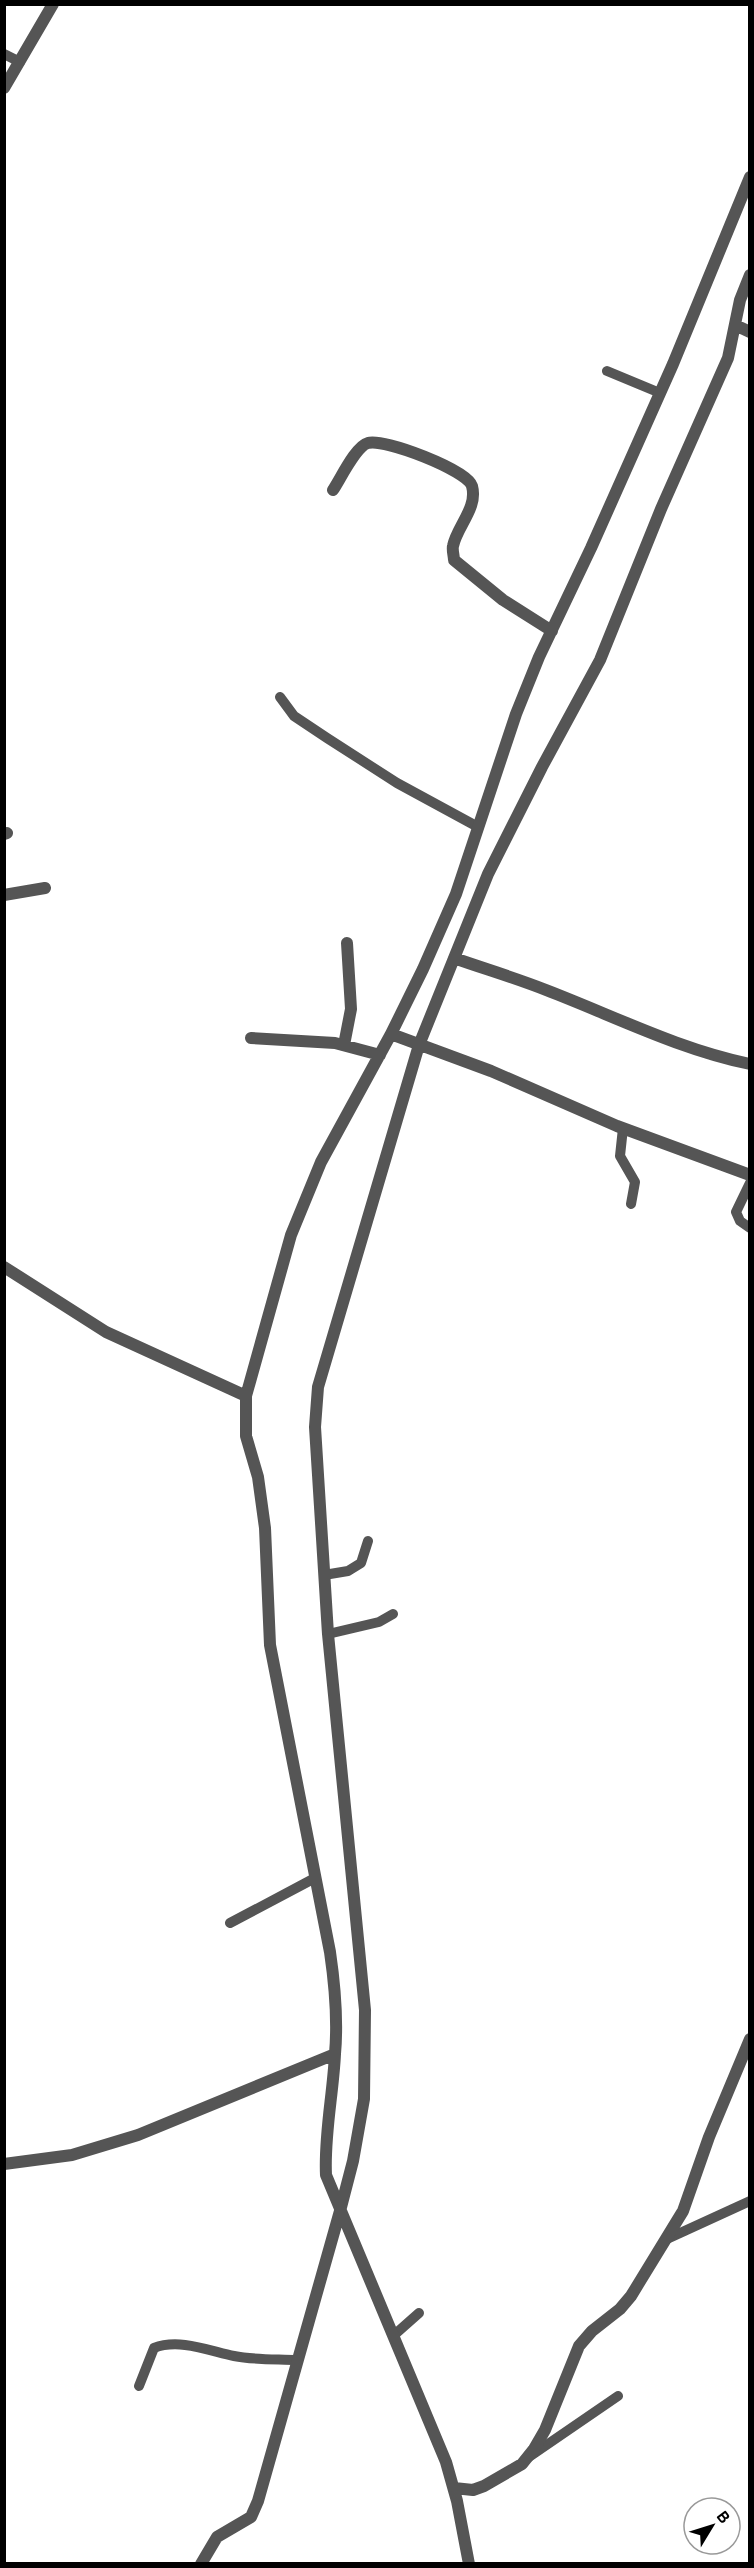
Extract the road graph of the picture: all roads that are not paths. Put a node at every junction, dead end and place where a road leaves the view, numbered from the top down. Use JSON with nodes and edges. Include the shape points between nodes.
{"nodes":[{"id":1,"x":53,"y":4,"type":"edge"},
{"id":2,"x":4,"y":54,"type":"edge"},
{"id":3,"x":20,"y":62,"type":"junction"},
{"id":4,"x":4,"y":88,"type":"edge"},
{"id":5,"x":750,"y":177,"type":"edge"},
{"id":6,"x":750,"y":275,"type":"edge"},
{"id":7,"x":735,"y":325,"type":"junction"},
{"id":8,"x":750,"y":332,"type":"edge"},
{"id":9,"x":607,"y":371,"type":"dead end"},
{"id":10,"x":660,"y":393,"type":"junction"},
{"id":11,"x":333,"y":490,"type":"dead end"},
{"id":12,"x":552,"y":631,"type":"junction"},
{"id":13,"x":280,"y":697,"type":"dead end"},
{"id":14,"x":478,"y":827,"type":"junction"},
{"id":15,"x":45,"y":888,"type":"dead end"},
{"id":16,"x":4,"y":895,"type":"edge"},
{"id":17,"x":347,"y":943,"type":"dead end"},
{"id":18,"x":454,"y":958,"type":"junction"},
{"id":19,"x":251,"y":1038,"type":"dead end"},
{"id":20,"x":406,"y":1040,"type":"junction"},
{"id":21,"x":344,"y":1045,"type":"junction"},
{"id":22,"x":380,"y":1055,"type":"junction"},
{"id":23,"x":750,"y":1064,"type":"edge"},
{"id":24,"x":622,"y":1128,"type":"junction"},
{"id":25,"x":750,"y":1175,"type":"edge"},
{"id":26,"x":750,"y":1183,"type":"edge"},
{"id":27,"x":631,"y":1204,"type":"dead end"},
{"id":28,"x":750,"y":1228,"type":"edge"},
{"id":29,"x":4,"y":1267,"type":"edge"},
{"id":30,"x":246,"y":1396,"type":"junction"},
{"id":31,"x":368,"y":1541,"type":"dead end"},
{"id":32,"x":324,"y":1575,"type":"junction"},
{"id":33,"x":393,"y":1614,"type":"dead end"},
{"id":34,"x":328,"y":1634,"type":"junction"},
{"id":35,"x":315,"y":1878,"type":"junction"},
{"id":36,"x":230,"y":1923,"type":"dead end"},
{"id":37,"x":750,"y":2039,"type":"edge"},
{"id":38,"x":335,"y":2054,"type":"junction"},
{"id":39,"x":4,"y":2164,"type":"edge"},
{"id":40,"x":750,"y":2201,"type":"edge"},
{"id":41,"x":340,"y":2211,"type":"junction"},
{"id":42,"x":667,"y":2239,"type":"junction"},
{"id":43,"x":418,"y":2313,"type":"dead end"},
{"id":44,"x":393,"y":2336,"type":"junction"},
{"id":45,"x":297,"y":2360,"type":"junction"},
{"id":46,"x":140,"y":2386,"type":"dead end"},
{"id":47,"x":618,"y":2396,"type":"dead end"},
{"id":48,"x":526,"y":2459,"type":"junction"},
{"id":49,"x":454,"y":2488,"type":"junction"},
{"id":50,"x":201,"y":2564,"type":"edge"},
{"id":51,"x":469,"y":2564,"type":"edge"}],
"edges":[{"from":1,"to":3,"type":"street"},
{"from":2,"to":3,"type":"lane"},
{"from":3,"to":4,"type":"street"},
{"from":5,"to":10,"type":"street"},
{"from":6,"to":7,"type":"street"},
{"from":7,"to":8,"type":"street"},
{"from":7,"to":18,"type":"street","via":[[728,358],[600,660],[489,874]]},
{"from":9,"to":10,"type":"lane"},
{"from":10,"to":12,"type":"street"},
{"from":11,"to":12,"type":"street","via":[[355,451],[368,443],[386,444],[452,468],[470,479],[472,503],[453,547],[454,560],[503,600]]},
{"from":12,"to":14,"type":"street","via":[[516,714]]},
{"from":13,"to":14,"type":"lane","via":[[294,716],[327,738],[397,783]]},
{"from":14,"to":20,"type":"street","via":[[456,894],[423,969]]},
{"from":15,"to":16,"type":"street"},
{"from":17,"to":21,"type":"street","via":[[351,1009]]},
{"from":18,"to":20,"type":"street"},
{"from":18,"to":23,"type":"street","via":[[545,989],[647,1033]]},
{"from":19,"to":21,"type":"street"},
{"from":20,"to":22,"type":"street"},
{"from":20,"to":24,"type":"street","via":[[491,1071]]},
{"from":20,"to":32,"type":"street","via":[[318,1387],[315,1427]]},
{"from":21,"to":22,"type":"street"},
{"from":22,"to":30,"type":"street","via":[[321,1162],[291,1235]]},
{"from":24,"to":25,"type":"street"},
{"from":24,"to":27,"type":"lane","via":[[620,1156],[636,1182]]},
{"from":26,"to":28,"type":"lane","via":[[736,1212]]},
{"from":29,"to":30,"type":"street","via":[[106,1332]]},
{"from":30,"to":35,"type":"street","via":[[246,1436],[258,1477],[265,1528],[270,1645]]},
{"from":31,"to":32,"type":"lane","via":[[364,1558],[356,1567]]},
{"from":32,"to":34,"type":"street"},
{"from":33,"to":34,"type":"lane","via":[[379,1622]]},
{"from":34,"to":41,"type":"street","via":[[365,2010],[364,2099]]},
{"from":35,"to":36,"type":"lane"},
{"from":35,"to":38,"type":"street","via":[[336,1999]]},
{"from":37,"to":42,"type":"street","via":[[709,2137],[684,2211]]},
{"from":38,"to":39,"type":"street","via":[[138,2135],[72,2154]]},
{"from":38,"to":41,"type":"street","via":[[325,2155],[326,2175]]},
{"from":40,"to":42,"type":"lane"},
{"from":41,"to":44,"type":"street"},
{"from":41,"to":45,"type":"street"},
{"from":42,"to":48,"type":"street","via":[[631,2296],[579,2346],[544,2430]]},
{"from":43,"to":44,"type":"lane"},
{"from":44,"to":49,"type":"street"},
{"from":45,"to":46,"type":"lane","via":[[236,2356],[179,2345],[159,2346],[154,2348]]},
{"from":45,"to":50,"type":"street","via":[[251,2517],[217,2536]]},
{"from":47,"to":48,"type":"lane"},
{"from":48,"to":49,"type":"street","via":[[484,2486],[472,2490]]},
{"from":49,"to":51,"type":"street"}]}
